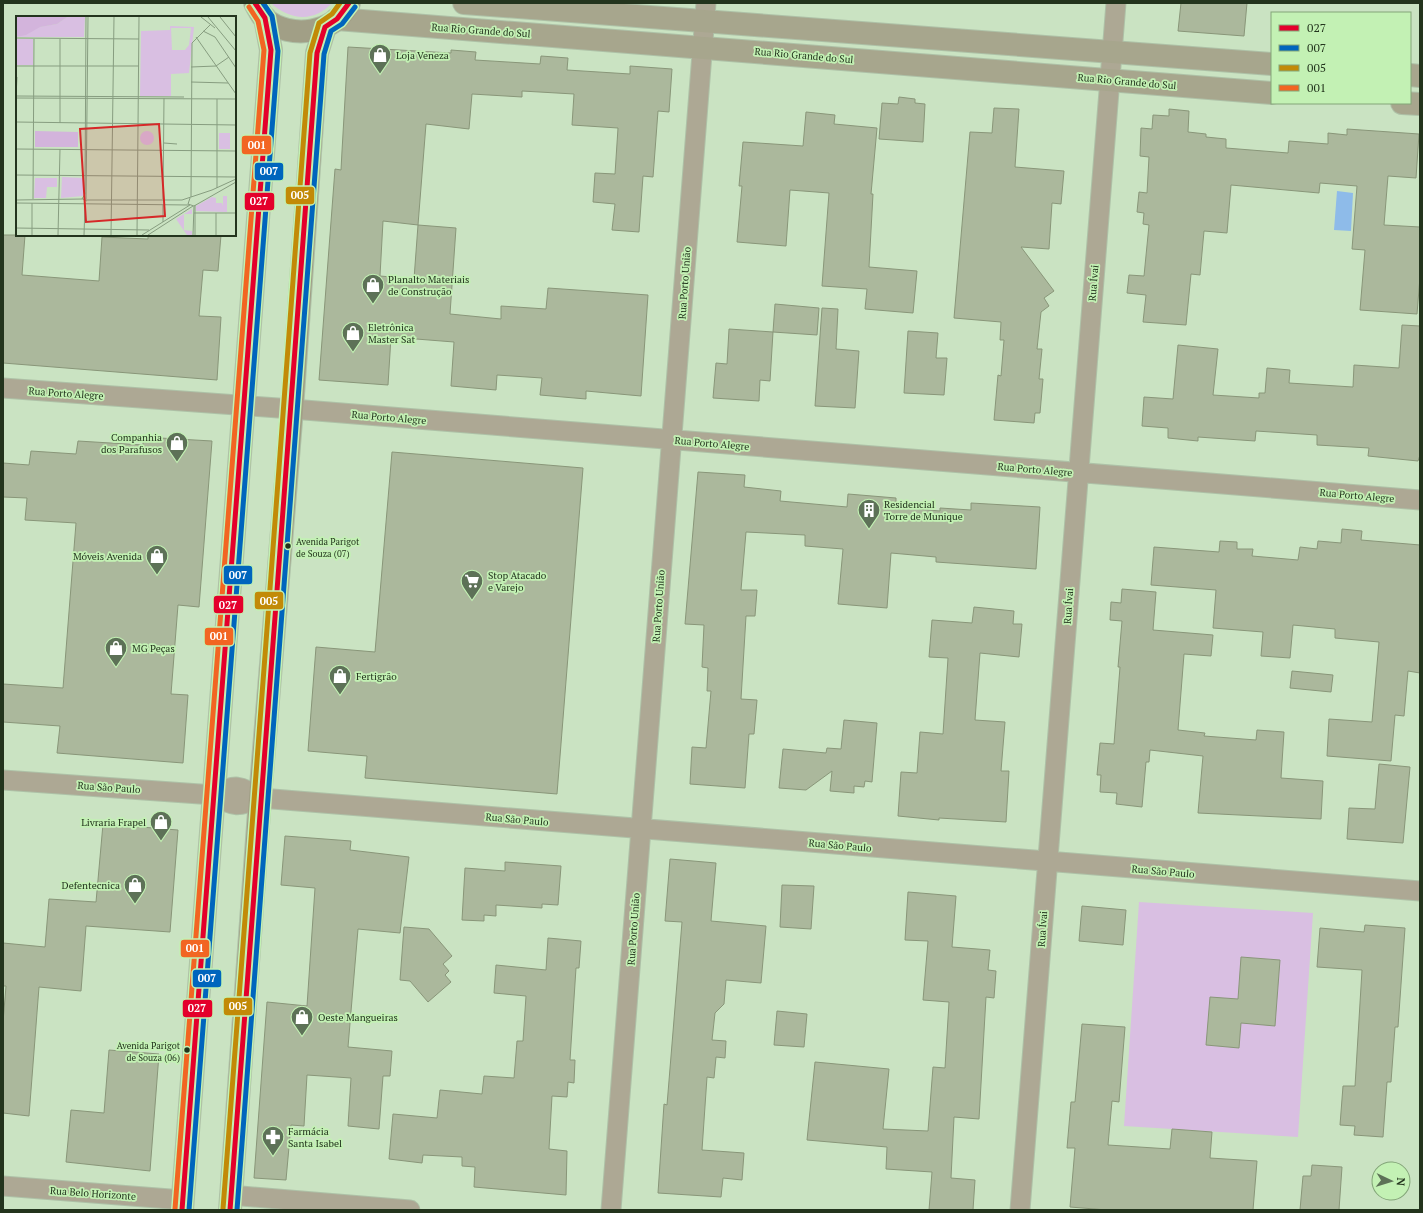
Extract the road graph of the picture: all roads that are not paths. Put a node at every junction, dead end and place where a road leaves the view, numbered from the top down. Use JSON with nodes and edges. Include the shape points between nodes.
{"nodes":[{"id":1,"x":464,"y":3,"type":"edge"},
{"id":2,"x":1116,"y":3,"type":"edge"},
{"id":3,"x":260,"y":11,"type":"edge"},
{"id":4,"x":705,"y":12,"type":"edge"},
{"id":5,"x":337,"y":16,"type":"edge"},
{"id":6,"x":702,"y":47,"type":"junction"},
{"id":7,"x":1112,"y":52,"type":"junction"},
{"id":8,"x":1271,"y":64,"type":"edge"},
{"id":9,"x":1110,"y":80,"type":"junction"},
{"id":10,"x":1271,"y":93,"type":"edge"},
{"id":11,"x":3,"y":388,"type":"edge"},
{"id":12,"x":242,"y":406,"type":"junction"},
{"id":13,"x":292,"y":409,"type":"junction"},
{"id":14,"x":672,"y":440,"type":"junction"},
{"id":15,"x":1078,"y":472,"type":"junction"},
{"id":16,"x":1420,"y":500,"type":"edge"},
{"id":17,"x":3,"y":780,"type":"edge"},
{"id":18,"x":214,"y":795,"type":"junction"},
{"id":19,"x":260,"y":798,"type":"junction"},
{"id":20,"x":641,"y":829,"type":"junction"},
{"id":21,"x":1048,"y":862,"type":"junction"},
{"id":22,"x":1420,"y":891,"type":"edge"},
{"id":23,"x":3,"y":1186,"type":"edge"},
{"id":24,"x":230,"y":1202,"type":"edge"},
{"id":25,"x":182,"y":1205,"type":"edge"},
{"id":26,"x":410,"y":1210,"type":"edge"},
{"id":27,"x":612,"y":1210,"type":"edge"},
{"id":28,"x":1020,"y":1210,"type":"edge"}],
"edges":[{"from":1,"to":4,"type":"street"},
{"from":2,"to":7,"type":"street","name":"Rua Ívai"},
{"from":3,"to":5,"type":"main road","via":[[288,30],[306,32]]},
{"from":3,"to":12,"type":"main road","via":[[271,50]]},
{"from":4,"to":6,"type":"street","name":"Rua Porto União"},
{"from":4,"to":7,"type":"street"},
{"from":5,"to":6,"type":"street","name":"Rua Rio Grande do Sul"},
{"from":5,"to":13,"type":"main road","via":[[317,53]]},
{"from":6,"to":9,"type":"street","name":"Rua Rio Grande do Sul"},
{"from":6,"to":14,"type":"street","name":"Rua Porto União"},
{"from":7,"to":8,"type":"street"},
{"from":7,"to":9,"type":"street","name":"Rua Ívai"},
{"from":9,"to":10,"type":"street","name":"Rua Rio Grande do Sul"},
{"from":9,"to":15,"type":"street","name":"Rua Ívai"},
{"from":11,"to":12,"type":"street","name":"Rua Porto Alegre"},
{"from":12,"to":13,"type":"street","name":"Rua Porto Alegre"},
{"from":12,"to":18,"type":"main road"},
{"from":13,"to":14,"type":"street","name":"Rua Porto Alegre"},
{"from":13,"to":19,"type":"main road"},
{"from":14,"to":15,"type":"street","name":"Rua Porto Alegre"},
{"from":14,"to":20,"type":"street","name":"Rua Porto União"},
{"from":15,"to":16,"type":"street","name":"Rua Porto Alegre"},
{"from":15,"to":21,"type":"street","name":"Rua Ívai"},
{"from":17,"to":18,"type":"street","name":"Rua São Paulo"},
{"from":18,"to":19,"type":"street","via":[[230,786],[244,788]]},
{"from":18,"to":25,"type":"main road"},
{"from":19,"to":20,"type":"street","name":"Rua São Paulo"},
{"from":19,"to":24,"type":"main road"},
{"from":20,"to":21,"type":"street","name":"Rua São Paulo"},
{"from":20,"to":27,"type":"street","name":"Rua Porto União"},
{"from":21,"to":22,"type":"street","name":"Rua São Paulo"},
{"from":21,"to":28,"type":"street","name":"Rua Ívai"},
{"from":23,"to":25,"type":"street","name":"Rua Belo Horizonte"},
{"from":24,"to":26,"type":"street"}]}
